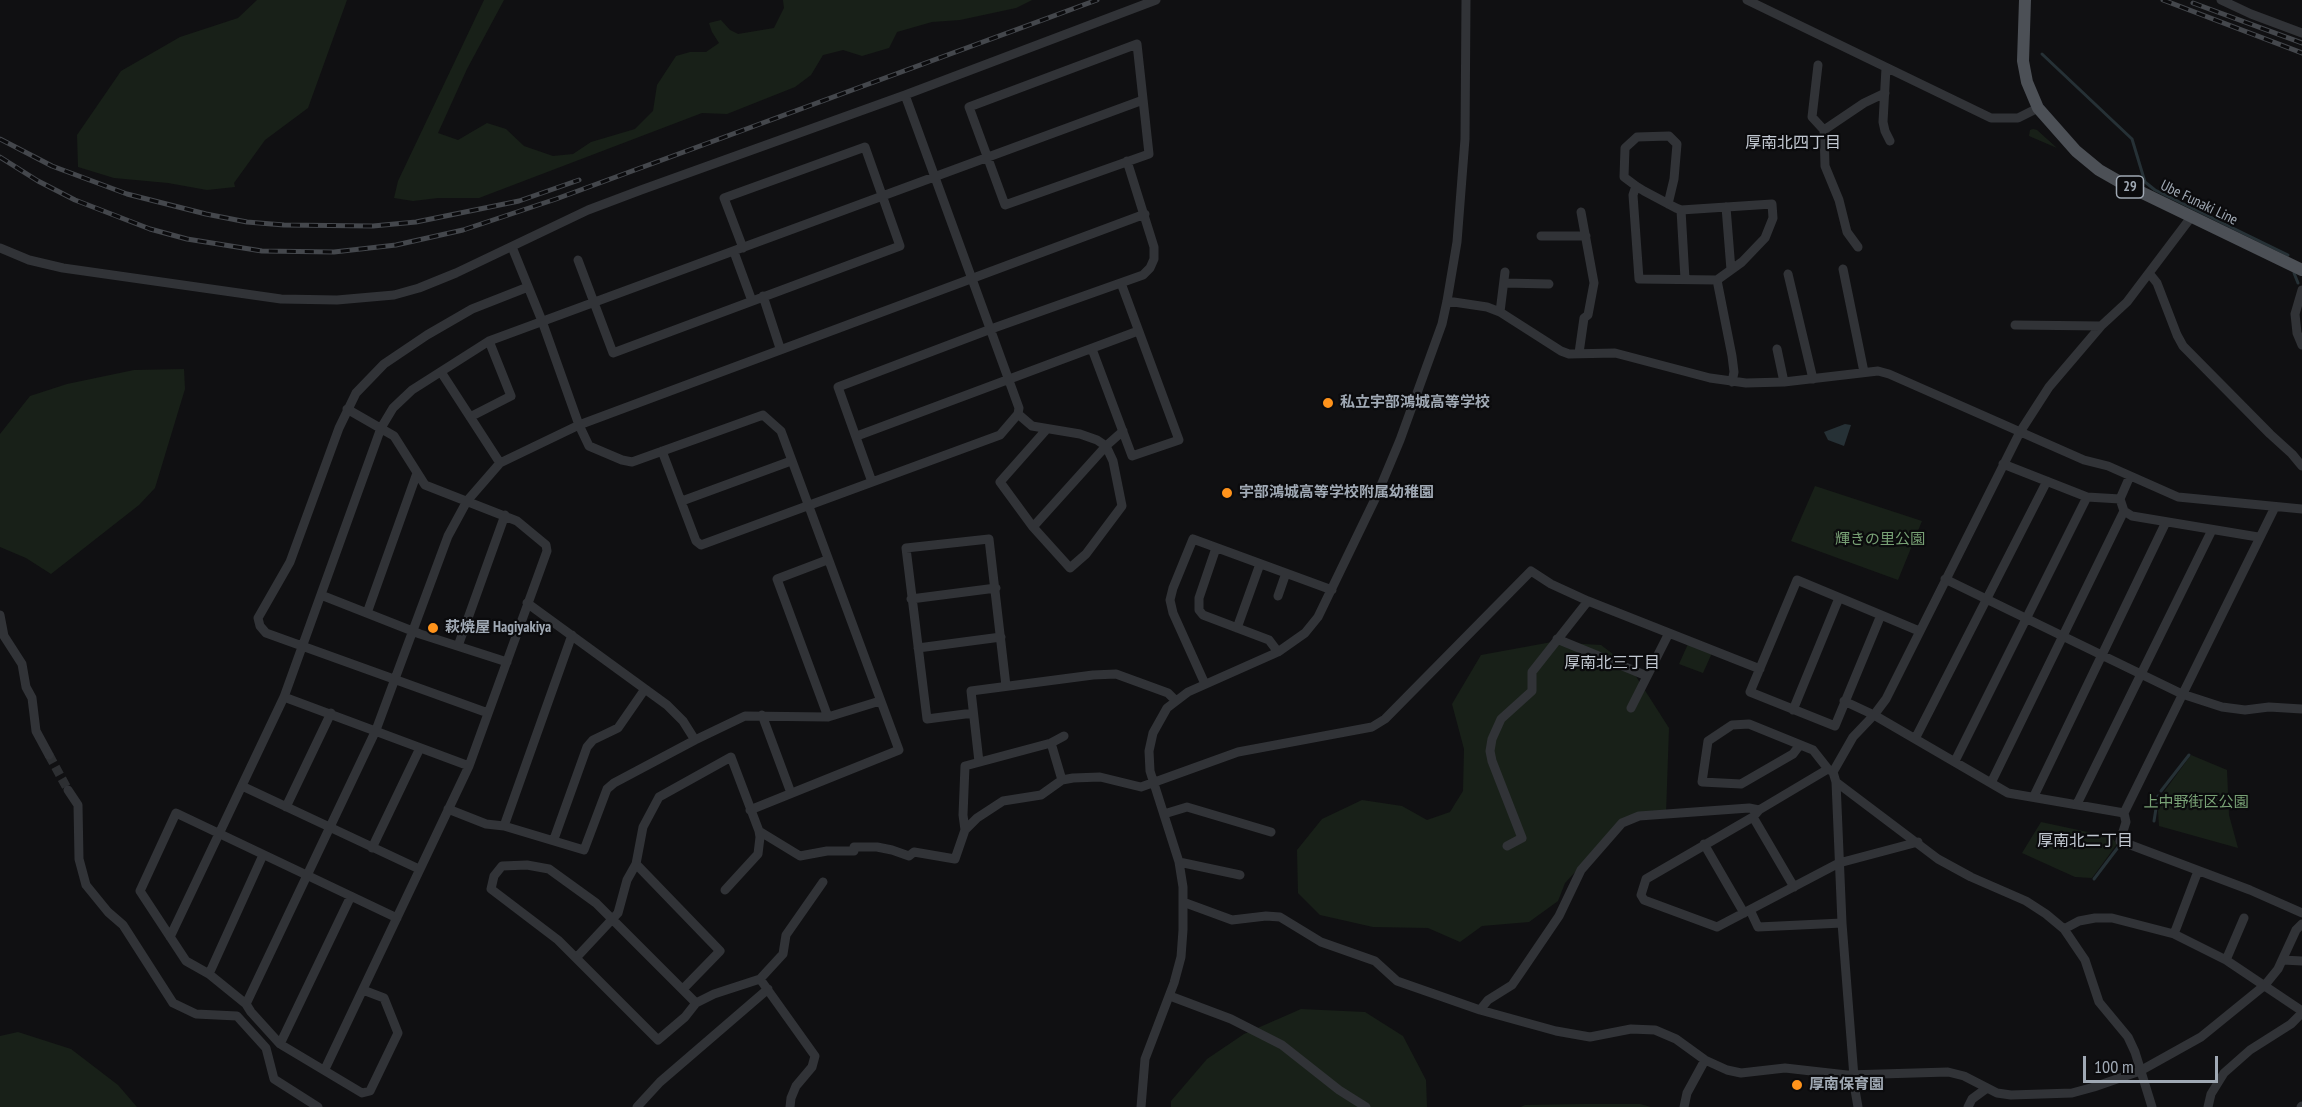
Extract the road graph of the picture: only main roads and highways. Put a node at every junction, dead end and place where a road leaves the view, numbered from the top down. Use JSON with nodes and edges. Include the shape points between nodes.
{"nodes":[{"id":1,"x":2025,"y":0,"type":"edge"},
{"id":2,"x":2302,"y":270,"type":"edge"}],
"edges":[{"from":1,"to":2,"type":"main road","name":"Ube Funaki Line","number":"29","via":[[2023,62],[2027,82],[2038,108],[2061,135],[2099,170]]}]}
